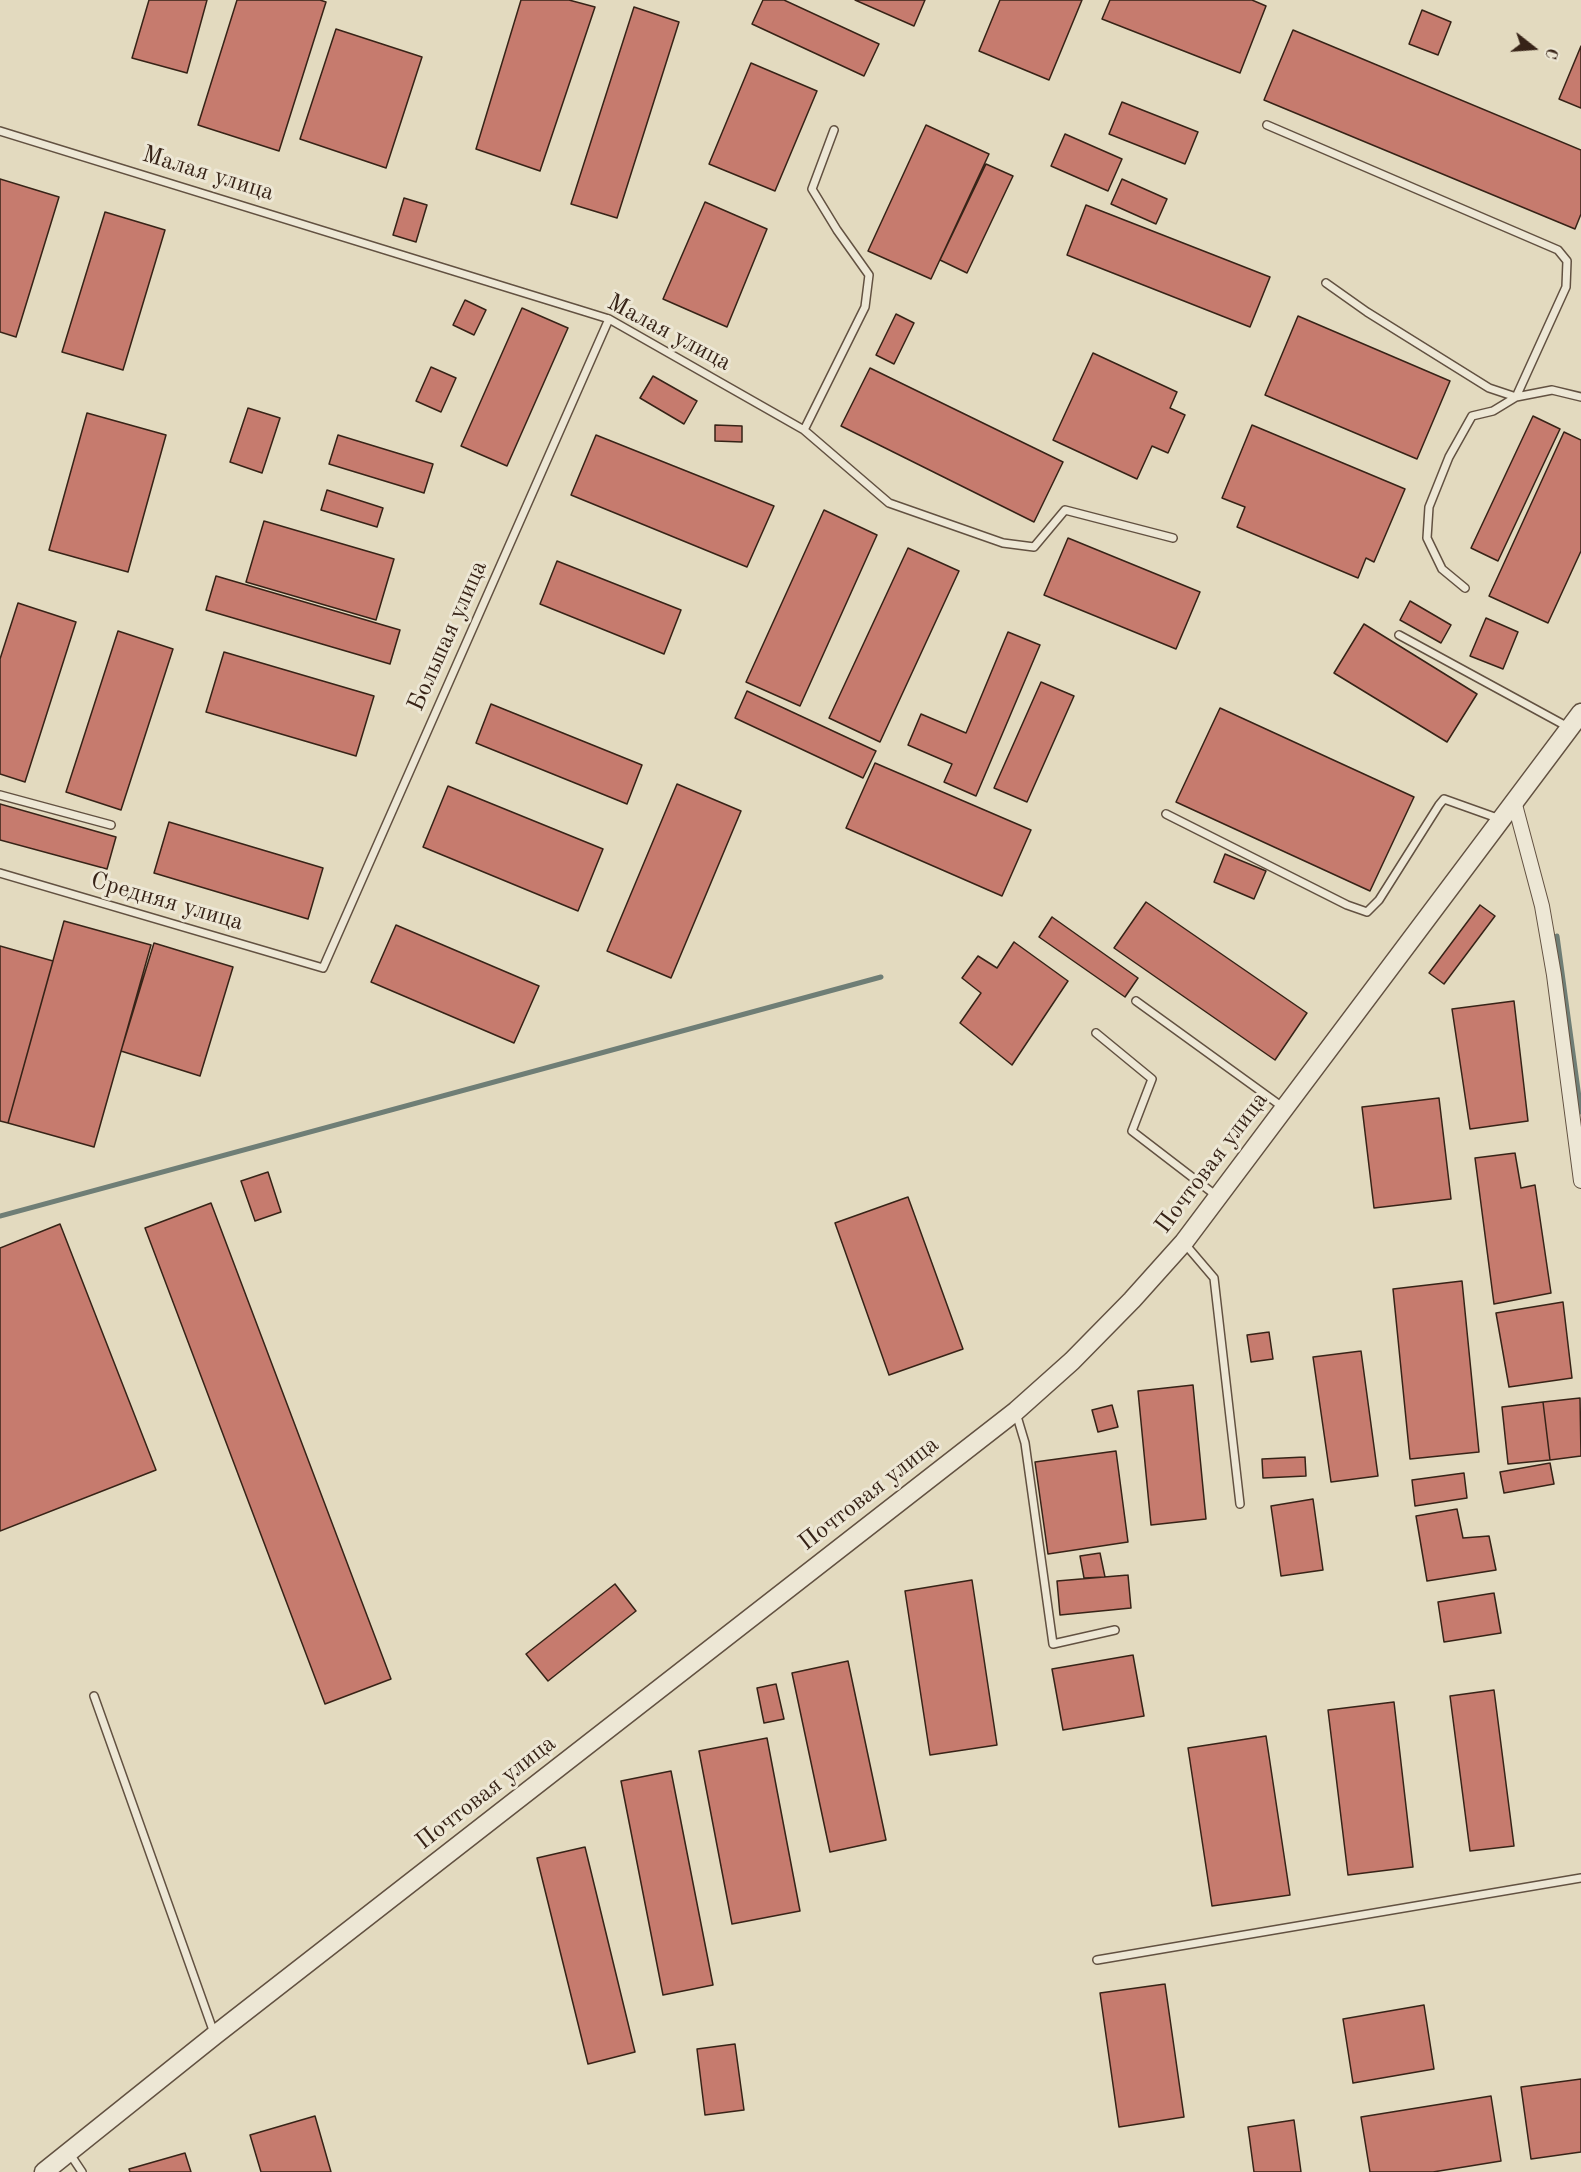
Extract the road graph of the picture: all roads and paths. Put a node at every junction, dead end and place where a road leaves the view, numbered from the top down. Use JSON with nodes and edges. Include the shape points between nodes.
{"nodes":[{"id":1,"x":1266,"y":125,"type":"dead end"},
{"id":2,"x":0,"y":130,"type":"edge"},
{"id":3,"x":834,"y":130,"type":"dead end"},
{"id":4,"x":1326,"y":283,"type":"dead end"},
{"id":5,"x":609,"y":319,"type":"junction"},
{"id":6,"x":1516,"y":397,"type":"junction"},
{"id":7,"x":1581,"y":397,"type":"edge"},
{"id":8,"x":804,"y":430,"type":"junction"},
{"id":9,"x":1173,"y":538,"type":"dead end"},
{"id":10,"x":1465,"y":588,"type":"dead end"},
{"id":11,"x":1399,"y":635,"type":"dead end"},
{"id":12,"x":1575,"y":720,"type":"edge"},
{"id":13,"x":0,"y":795,"type":"edge"},
{"id":14,"x":1514,"y":801,"type":"junction"},
{"id":15,"x":1166,"y":814,"type":"dead end"},
{"id":16,"x":1500,"y":819,"type":"junction"},
{"id":17,"x":111,"y":825,"type":"dead end"},
{"id":18,"x":0,"y":873,"type":"edge"},
{"id":19,"x":323,"y":968,"type":"joint"},
{"id":20,"x":1136,"y":1001,"type":"dead end"},
{"id":21,"x":1095,"y":1033,"type":"dead end"},
{"id":22,"x":1284,"y":1108,"type":"junction"},
{"id":23,"x":1581,"y":1181,"type":"edge"},
{"id":24,"x":1218,"y":1197,"type":"junction"},
{"id":25,"x":1184,"y":1242,"type":"junction"},
{"id":26,"x":1016,"y":1411,"type":"junction"},
{"id":27,"x":1240,"y":1504,"type":"dead end"},
{"id":28,"x":1115,"y":1630,"type":"dead end"},
{"id":29,"x":94,"y":1696,"type":"dead end"},
{"id":30,"x":1581,"y":1878,"type":"edge"},
{"id":31,"x":1097,"y":1960,"type":"dead end"},
{"id":32,"x":215,"y":2035,"type":"junction"},
{"id":33,"x":69,"y":2152,"type":"junction"},
{"id":34,"x":44,"y":2172,"type":"edge"},
{"id":35,"x":82,"y":2172,"type":"edge"}],
"edges":[{"from":1,"to":6,"type":"lane","via":[[1558,250],[1568,261],[1566,287]]},
{"from":2,"to":5,"type":"lane","name":"Малая улица"},
{"from":3,"to":8,"type":"lane","via":[[812,189],[869,275],[865,307]]},
{"from":4,"to":6,"type":"lane","via":[[1489,388]]},
{"from":5,"to":8,"type":"lane","name":"Малая улица"},
{"from":5,"to":19,"type":"lane","name":"Большая улица"},
{"from":6,"to":7,"type":"lane","via":[[1552,390]]},
{"from":6,"to":10,"type":"lane","via":[[1493,411],[1472,416],[1429,507],[1427,537],[1443,569]]},
{"from":8,"to":9,"type":"lane","name":"Малая улица","via":[[889,503],[1003,543],[1034,547],[1065,510]]},
{"from":11,"to":12,"type":"lane"},
{"from":12,"to":14,"type":"street","name":"Почтовая улица"},
{"from":13,"to":17,"type":"lane"},
{"from":14,"to":16,"type":"street","name":"Почтовая улица"},
{"from":14,"to":23,"type":"street","via":[[1544,917]]},
{"from":15,"to":16,"type":"lane","via":[[1366,912],[1379,900],[1444,799]]},
{"from":16,"to":22,"type":"street","name":"Почтовая улица"},
{"from":18,"to":19,"type":"lane","name":"Средняя улица"},
{"from":20,"to":22,"type":"lane"},
{"from":21,"to":24,"type":"lane","via":[[1152,1079],[1132,1131]]},
{"from":22,"to":24,"type":"street","name":"Почтовая улица"},
{"from":24,"to":25,"type":"street","name":"Почтовая улица"},
{"from":25,"to":26,"type":"street","name":"Почтовая улица","via":[[1072,1362]]},
{"from":25,"to":27,"type":"lane","via":[[1214,1278]]},
{"from":26,"to":28,"type":"lane","via":[[1025,1443],[1053,1644]]},
{"from":26,"to":32,"type":"street","name":"Почтовая улица"},
{"from":29,"to":32,"type":"lane"},
{"from":30,"to":31,"type":"lane"},
{"from":32,"to":33,"type":"street","name":"Почтовая улица"},
{"from":33,"to":34,"type":"street","name":"Почтовая улица"},
{"from":33,"to":35,"type":"lane"}]}
